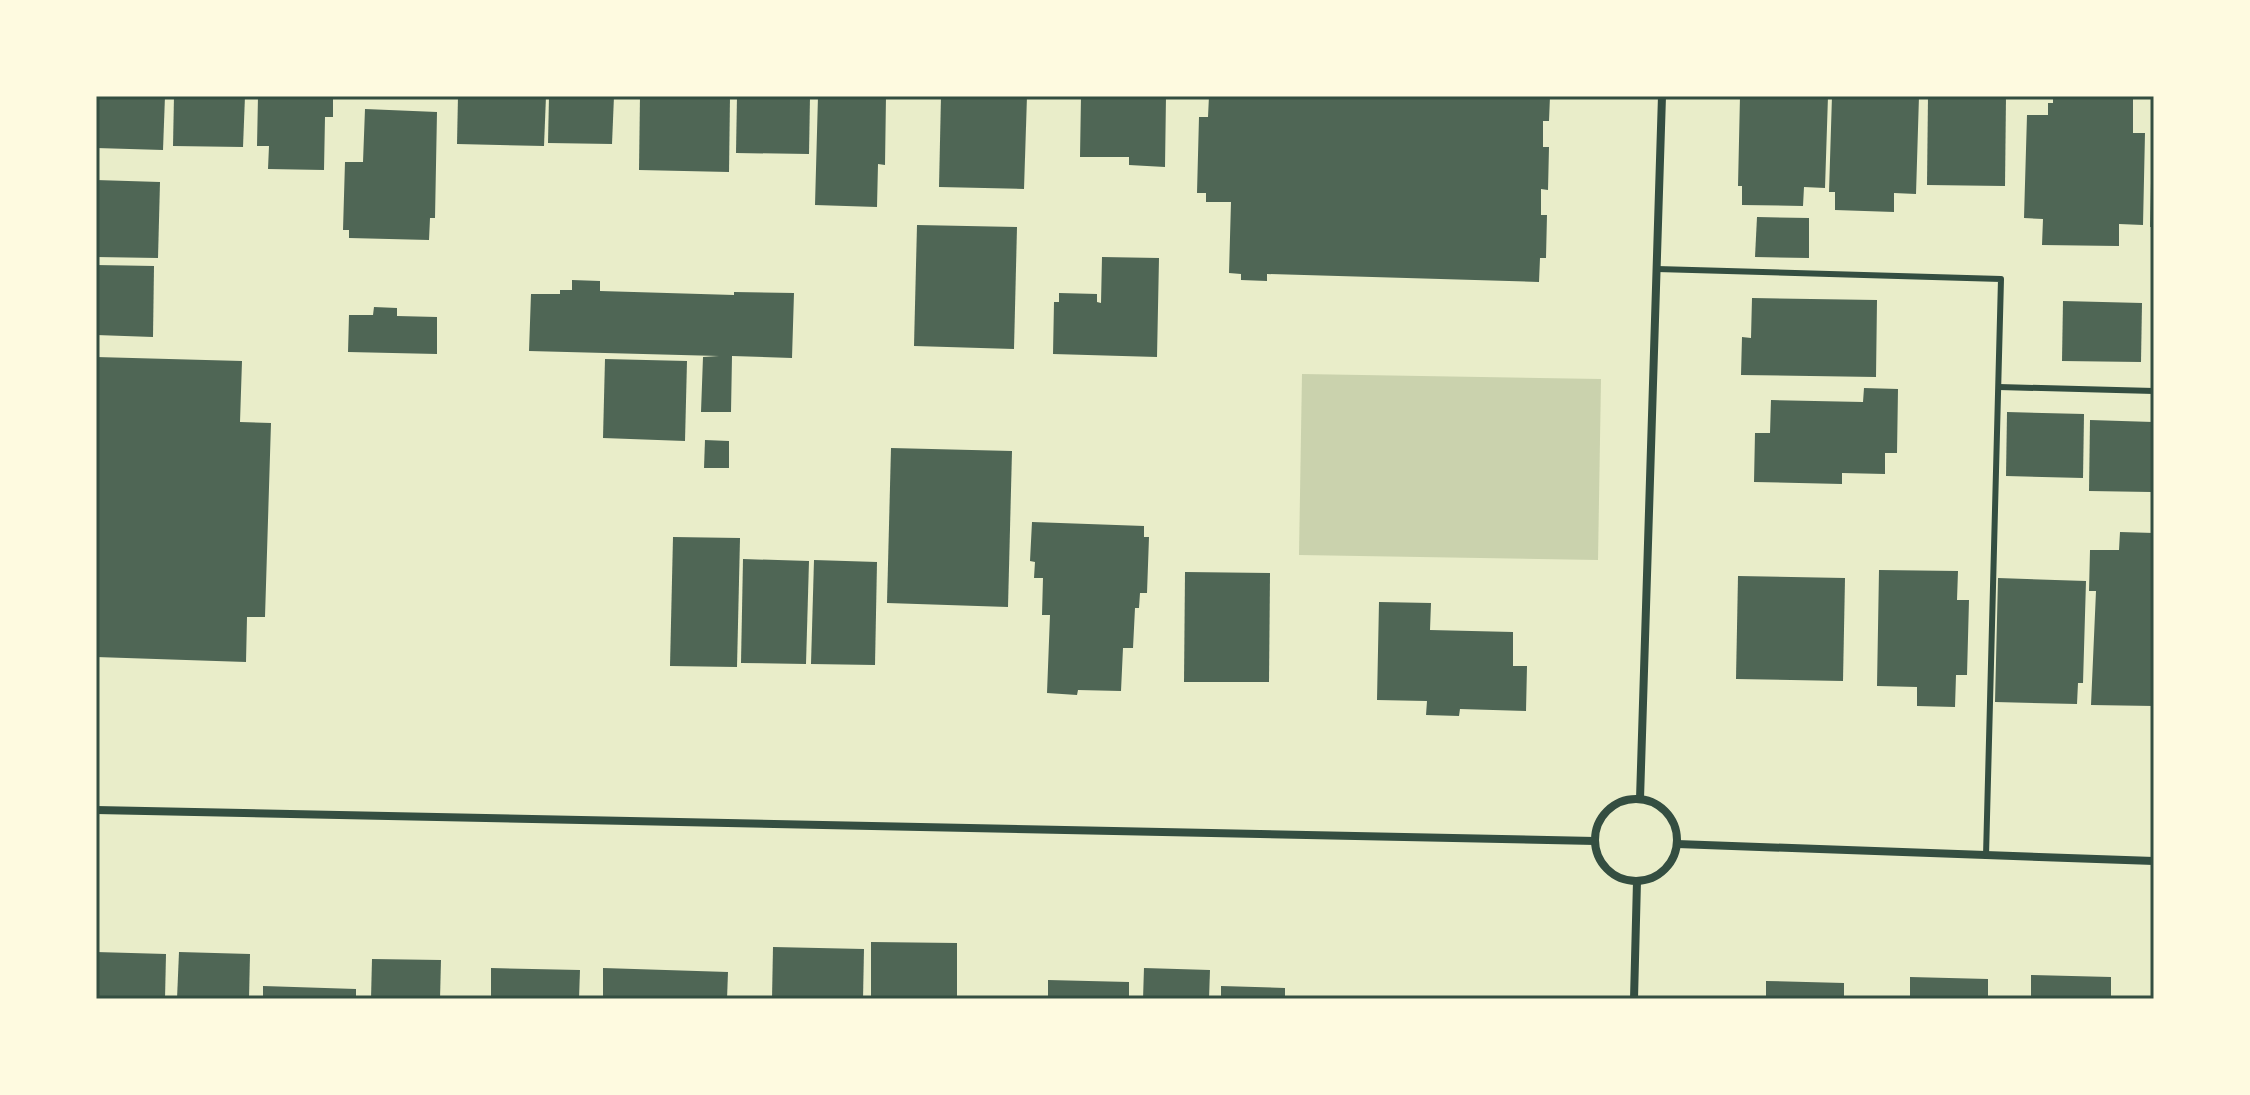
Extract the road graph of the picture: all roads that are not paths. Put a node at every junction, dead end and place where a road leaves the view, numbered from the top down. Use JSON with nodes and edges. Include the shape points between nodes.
{"nodes":[{"id":1,"x":1662,"y":96,"type":"edge"},
{"id":2,"x":1657,"y":269,"type":"junction"},
{"id":3,"x":1999,"y":387,"type":"junction"},
{"id":4,"x":2154,"y":391,"type":"edge"},
{"id":5,"x":1640,"y":799,"type":"junction"},
{"id":6,"x":96,"y":810,"type":"edge"},
{"id":7,"x":1595,"y":841,"type":"junction"},
{"id":8,"x":1677,"y":844,"type":"junction"},
{"id":9,"x":1986,"y":856,"type":"junction"},
{"id":10,"x":2154,"y":861,"type":"edge"},
{"id":11,"x":1637,"y":881,"type":"junction"},
{"id":12,"x":1634,"y":999,"type":"edge"}],
"edges":[{"from":1,"to":2,"type":"street"},
{"from":2,"to":3,"type":"lane","via":[[2001,279]]},
{"from":2,"to":5,"type":"street"},
{"from":3,"to":4,"type":"lane"},
{"from":3,"to":9,"type":"lane"},
{"from":5,"to":7,"type":"street","via":[[1607,810]]},
{"from":5,"to":8,"type":"street","via":[[1668,813]]},
{"from":6,"to":7,"type":"street"},
{"from":7,"to":11,"type":"street","via":[[1607,869],[1621,879]]},
{"from":8,"to":9,"type":"street"},
{"from":8,"to":11,"type":"street","via":[[1664,870]]},
{"from":9,"to":10,"type":"street"},
{"from":11,"to":12,"type":"street"}]}
